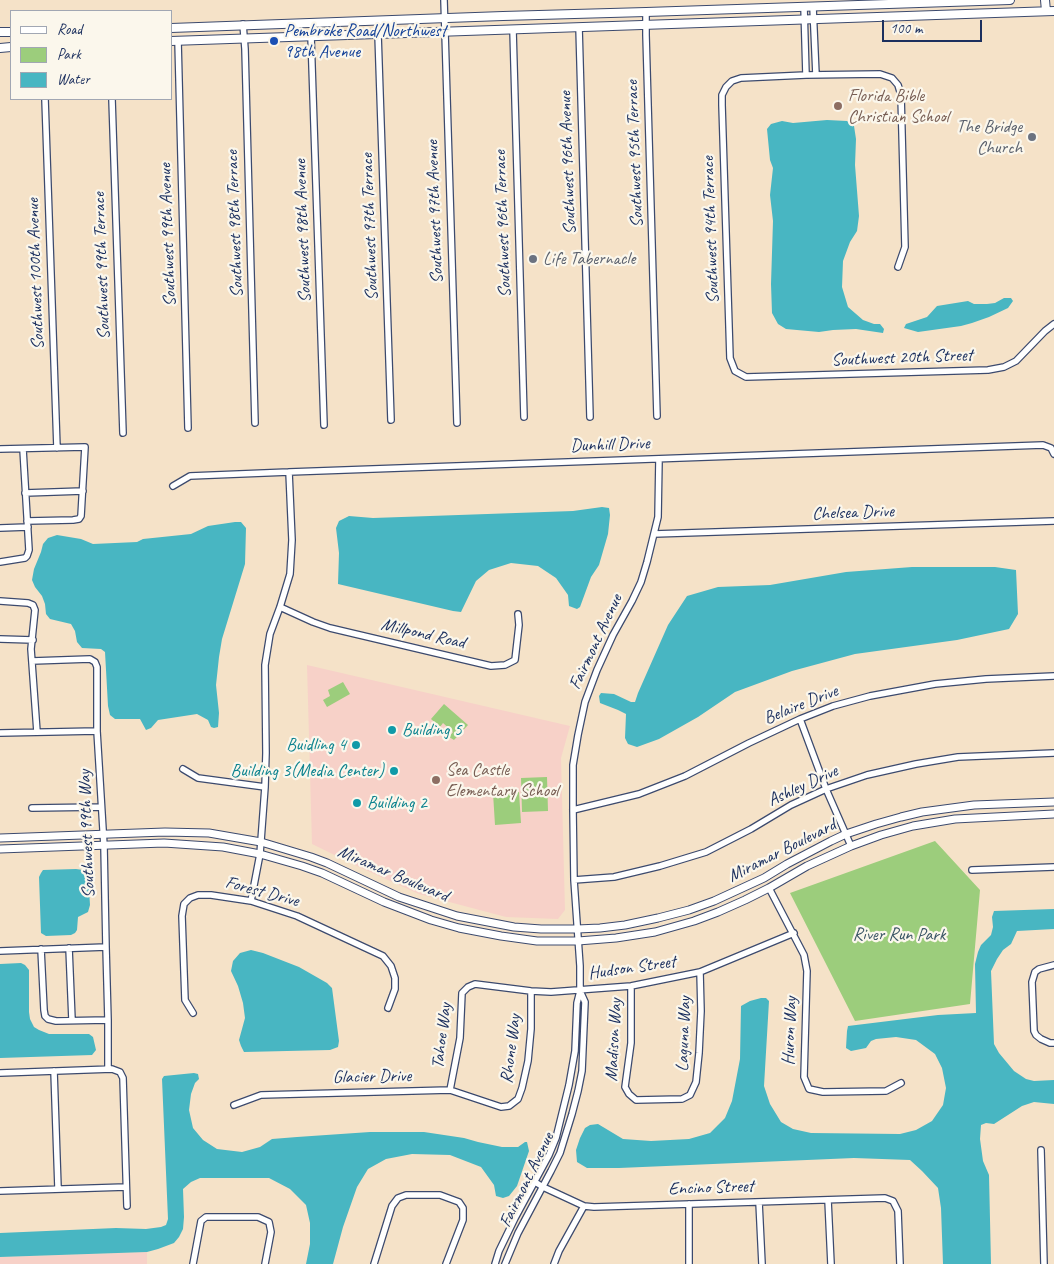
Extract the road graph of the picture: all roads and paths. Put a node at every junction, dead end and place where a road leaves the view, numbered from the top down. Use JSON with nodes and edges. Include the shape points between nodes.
{"nodes":[{"id":1,"x":444,"y":0,"type":"edge"},
{"id":2,"x":1010,"y":0,"type":"edge"},
{"id":3,"x":1045,"y":0,"type":"edge"},
{"id":4,"x":804,"y":7,"type":"junction"},
{"id":5,"x":813,"y":7,"type":"junction"},
{"id":6,"x":1050,"y":11,"type":"edge"},
{"id":7,"x":646,"y":12,"type":"junction"},
{"id":8,"x":444,"y":18,"type":"junction"},
{"id":9,"x":804,"y":19,"type":"junction"},
{"id":10,"x":814,"y":19,"type":"junction"},
{"id":11,"x":243,"y":24,"type":"junction"},
{"id":12,"x":646,"y":26,"type":"junction"},
{"id":13,"x":579,"y":27,"type":"junction"},
{"id":14,"x":172,"y":28,"type":"edge"},
{"id":15,"x":513,"y":30,"type":"junction"},
{"id":16,"x":444,"y":31,"type":"junction"},
{"id":17,"x":378,"y":34,"type":"junction"},
{"id":18,"x":311,"y":36,"type":"junction"},
{"id":19,"x":244,"y":38,"type":"junction"},
{"id":20,"x":175,"y":41,"type":"edge"},
{"id":21,"x":806,"y":75,"type":"junction"},
{"id":22,"x":816,"y":75,"type":"junction"},
{"id":23,"x":45,"y":100,"type":"edge"},
{"id":24,"x":112,"y":100,"type":"edge"},
{"id":25,"x":898,"y":267,"type":"dead end"},
{"id":26,"x":1054,"y":324,"type":"edge"},
{"id":27,"x":735,"y":371,"type":"joint"},
{"id":28,"x":657,"y":416,"type":"dead end"},
{"id":29,"x":524,"y":417,"type":"dead end"},
{"id":30,"x":590,"y":418,"type":"dead end"},
{"id":31,"x":391,"y":420,"type":"dead end"},
{"id":32,"x":256,"y":423,"type":"dead end"},
{"id":33,"x":457,"y":424,"type":"dead end"},
{"id":34,"x":324,"y":425,"type":"dead end"},
{"id":35,"x":188,"y":428,"type":"dead end"},
{"id":36,"x":123,"y":433,"type":"dead end"},
{"id":37,"x":57,"y":448,"type":"junction"},
{"id":38,"x":22,"y":449,"type":"junction"},
{"id":39,"x":0,"y":450,"type":"edge"},
{"id":40,"x":1052,"y":451,"type":"edge"},
{"id":41,"x":659,"y":459,"type":"junction"},
{"id":42,"x":288,"y":472,"type":"junction"},
{"id":43,"x":172,"y":486,"type":"dead end"},
{"id":44,"x":83,"y":491,"type":"junction"},
{"id":45,"x":25,"y":493,"type":"junction"},
{"id":46,"x":1054,"y":521,"type":"edge"},
{"id":47,"x":27,"y":524,"type":"junction"},
{"id":48,"x":0,"y":528,"type":"edge"},
{"id":49,"x":654,"y":534,"type":"junction"},
{"id":50,"x":0,"y":562,"type":"edge"},
{"id":51,"x":0,"y":601,"type":"edge"},
{"id":52,"x":280,"y":607,"type":"junction"},
{"id":53,"x":518,"y":614,"type":"dead end"},
{"id":54,"x":0,"y":639,"type":"edge"},
{"id":55,"x":32,"y":640,"type":"junction"},
{"id":56,"x":32,"y":661,"type":"junction"},
{"id":57,"x":1054,"y":676,"type":"edge"},
{"id":58,"x":800,"y":719,"type":"junction"},
{"id":59,"x":37,"y":732,"type":"junction"},
{"id":60,"x":97,"y":732,"type":"junction"},
{"id":61,"x":0,"y":733,"type":"edge"},
{"id":62,"x":1054,"y":753,"type":"edge"},
{"id":63,"x":183,"y":768,"type":"dead end"},
{"id":64,"x":265,"y":787,"type":"junction"},
{"id":65,"x":826,"y":789,"type":"junction"},
{"id":66,"x":1054,"y":802,"type":"edge"},
{"id":67,"x":101,"y":807,"type":"junction"},
{"id":68,"x":32,"y":808,"type":"dead end"},
{"id":69,"x":572,"y":810,"type":"junction"},
{"id":70,"x":1054,"y":814,"type":"edge"},
{"id":71,"x":104,"y":834,"type":"junction"},
{"id":72,"x":846,"y":834,"type":"junction"},
{"id":73,"x":0,"y":838,"type":"edge"},
{"id":74,"x":261,"y":842,"type":"junction"},
{"id":75,"x":104,"y":846,"type":"junction"},
{"id":76,"x":851,"y":846,"type":"junction"},
{"id":77,"x":0,"y":849,"type":"edge"},
{"id":78,"x":260,"y":854,"type":"junction"},
{"id":79,"x":1054,"y":867,"type":"edge"},
{"id":80,"x":972,"y":870,"type":"dead end"},
{"id":81,"x":574,"y":880,"type":"junction"},
{"id":82,"x":769,"y":888,"type":"junction"},
{"id":83,"x":251,"y":901,"type":"junction"},
{"id":84,"x":577,"y":928,"type":"junction"},
{"id":85,"x":794,"y":933,"type":"junction"},
{"id":86,"x":578,"y":941,"type":"junction"},
{"id":87,"x":106,"y":947,"type":"junction"},
{"id":88,"x":69,"y":948,"type":"junction"},
{"id":89,"x":41,"y":949,"type":"junction"},
{"id":90,"x":0,"y":951,"type":"edge"},
{"id":91,"x":1054,"y":965,"type":"edge"},
{"id":92,"x":700,"y":972,"type":"junction"},
{"id":93,"x":631,"y":986,"type":"junction"},
{"id":94,"x":468,"y":987,"type":"joint"},
{"id":95,"x":580,"y":990,"type":"junction"},
{"id":96,"x":531,"y":991,"type":"junction"},
{"id":97,"x":388,"y":1008,"type":"dead end"},
{"id":98,"x":193,"y":1013,"type":"dead end"},
{"id":99,"x":72,"y":1020,"type":"junction"},
{"id":100,"x":108,"y":1020,"type":"junction"},
{"id":101,"x":1054,"y":1043,"type":"edge"},
{"id":102,"x":108,"y":1069,"type":"junction"},
{"id":103,"x":54,"y":1071,"type":"junction"},
{"id":104,"x":0,"y":1073,"type":"edge"},
{"id":105,"x":901,"y":1083,"type":"dead end"},
{"id":106,"x":450,"y":1090,"type":"junction"},
{"id":107,"x":629,"y":1094,"type":"joint"},
{"id":108,"x":234,"y":1105,"type":"dead end"},
{"id":109,"x":509,"y":1106,"type":"joint"},
{"id":110,"x":1041,"y":1150,"type":"dead end"},
{"id":111,"x":535,"y":1182,"type":"junction"},
{"id":112,"x":126,"y":1187,"type":"junction"},
{"id":113,"x":543,"y":1187,"type":"junction"},
{"id":114,"x":58,"y":1188,"type":"junction"},
{"id":115,"x":0,"y":1190,"type":"edge"},
{"id":116,"x":828,"y":1200,"type":"junction"},
{"id":117,"x":760,"y":1202,"type":"junction"},
{"id":118,"x":688,"y":1204,"type":"junction"},
{"id":119,"x":127,"y":1206,"type":"dead end"},
{"id":120,"x":584,"y":1206,"type":"junction"},
{"id":121,"x":193,"y":1264,"type":"edge"},
{"id":122,"x":265,"y":1264,"type":"edge"},
{"id":123,"x":374,"y":1264,"type":"edge"},
{"id":124,"x":446,"y":1264,"type":"edge"},
{"id":125,"x":495,"y":1264,"type":"edge"},
{"id":126,"x":505,"y":1264,"type":"edge"},
{"id":127,"x":554,"y":1264,"type":"edge"},
{"id":128,"x":689,"y":1264,"type":"edge"},
{"id":129,"x":762,"y":1264,"type":"edge"},
{"id":130,"x":831,"y":1264,"type":"edge"},
{"id":131,"x":900,"y":1264,"type":"edge"},
{"id":132,"x":1044,"y":1264,"type":"edge"}],
"edges":[{"from":1,"to":8,"type":"street","name":"Southwest 97th Avenue"},
{"from":2,"to":5,"type":"main road"},
{"from":3,"to":6,"type":"main road"},
{"from":4,"to":5,"type":"main road"},
{"from":4,"to":7,"type":"main road"},
{"from":4,"to":9,"type":"street"},
{"from":5,"to":10,"type":"street"},
{"from":6,"to":10,"type":"main road"},
{"from":7,"to":8,"type":"main road"},
{"from":7,"to":12,"type":"street","name":"Southwest 95th Terrace"},
{"from":8,"to":11,"type":"main road"},
{"from":8,"to":16,"type":"street","name":"Southwest 97th Avenue"},
{"from":9,"to":10,"type":"main road"},
{"from":9,"to":12,"type":"main road"},
{"from":9,"to":21,"type":"street"},
{"from":10,"to":22,"type":"street"},
{"from":11,"to":14,"type":"main road"},
{"from":11,"to":19,"type":"street","name":"Southwest 98th Terrace"},
{"from":12,"to":13,"type":"main road"},
{"from":12,"to":28,"type":"street","name":"Southwest 95th Terrace"},
{"from":13,"to":15,"type":"main road"},
{"from":13,"to":30,"type":"street","name":"Southwest 96th Avenue"},
{"from":15,"to":16,"type":"main road"},
{"from":15,"to":29,"type":"street","name":"Southwest 96th Terrace"},
{"from":16,"to":17,"type":"main road"},
{"from":16,"to":33,"type":"street","name":"Southwest 97th Avenue"},
{"from":17,"to":18,"type":"main road"},
{"from":17,"to":31,"type":"street","name":"Southwest 97th Terrace"},
{"from":18,"to":19,"type":"main road"},
{"from":18,"to":34,"type":"street","name":"Southwest 98th Avenue"},
{"from":19,"to":20,"type":"main road"},
{"from":19,"to":32,"type":"street","name":"Southwest 98th Terrace"},
{"from":20,"to":35,"type":"street","name":"Southwest 99th Avenue"},
{"from":21,"to":22,"type":"street"},
{"from":21,"to":27,"type":"street","name":"Southwest 94th Terrace","via":[[740,78],[732,81],[722,95],[729,338],[730,358]]},
{"from":22,"to":25,"type":"street","via":[[880,74],[892,78],[898,85],[901,95],[905,247]]},
{"from":23,"to":37,"type":"street","name":"Southwest 100th Avenue"},
{"from":24,"to":36,"type":"street","name":"Southwest 99th Terrace"},
{"from":26,"to":27,"type":"street","name":"Southwest 20th Street","via":[[1016,361],[1004,368],[746,377]]},
{"from":37,"to":38,"type":"street"},
{"from":37,"to":44,"type":"street","via":[[85,447]]},
{"from":38,"to":39,"type":"street"},
{"from":38,"to":45,"type":"street"},
{"from":40,"to":41,"type":"street","name":"Dunhill Drive","via":[[1042,445]]},
{"from":41,"to":42,"type":"street","name":"Dunhill Drive"},
{"from":41,"to":49,"type":"street","name":"Fairmont Avenue","via":[[658,517]]},
{"from":42,"to":43,"type":"street","name":"Dunhill Drive","via":[[190,476]]},
{"from":42,"to":52,"type":"street","via":[[292,540],[290,574]]},
{"from":44,"to":45,"type":"street"},
{"from":44,"to":47,"type":"street","via":[[79,519]]},
{"from":45,"to":47,"type":"street"},
{"from":46,"to":49,"type":"street","name":"Chelsea Drive"},
{"from":47,"to":48,"type":"street"},
{"from":47,"to":50,"type":"street","via":[[27,556]]},
{"from":49,"to":69,"type":"street","name":"Fairmont Avenue","via":[[641,582],[605,652],[585,702],[573,765]]},
{"from":51,"to":55,"type":"street","via":[[33,605]]},
{"from":52,"to":53,"type":"street","name":"Millpond Road","via":[[330,628],[491,666],[515,660]]},
{"from":52,"to":64,"type":"street","via":[[270,634],[265,665]]},
{"from":54,"to":55,"type":"street"},
{"from":55,"to":56,"type":"street"},
{"from":56,"to":59,"type":"street"},
{"from":56,"to":60,"type":"street","name":"Southwest 99th Way","via":[[90,658],[95,662]]},
{"from":57,"to":58,"type":"street","name":"Belaire Drive","via":[[935,684],[870,696]]},
{"from":58,"to":65,"type":"street"},
{"from":58,"to":69,"type":"street","name":"Belaire Drive","via":[[685,776],[639,794]]},
{"from":59,"to":60,"type":"street"},
{"from":59,"to":61,"type":"street"},
{"from":60,"to":67,"type":"street","name":"Southwest 99th Way"},
{"from":62,"to":65,"type":"street","name":"Ashley Drive","via":[[958,757],[924,762]]},
{"from":63,"to":64,"type":"street","via":[[198,778]]},
{"from":64,"to":74,"type":"street"},
{"from":65,"to":72,"type":"street"},
{"from":65,"to":81,"type":"street","name":"Ashley Drive","via":[[791,804],[706,852],[614,877]]},
{"from":66,"to":72,"type":"street","name":"Miramar Boulevard","via":[[974,804],[893,819]]},
{"from":67,"to":68,"type":"street"},
{"from":67,"to":71,"type":"street","name":"Southwest 99th Way"},
{"from":69,"to":81,"type":"street","name":"Fairmont Avenue"},
{"from":70,"to":76,"type":"street","name":"Miramar Boulevard","via":[[955,819],[897,830]]},
{"from":71,"to":73,"type":"street","name":"Miramar Boulevard"},
{"from":71,"to":74,"type":"street","name":"Miramar Boulevard","via":[[201,832]]},
{"from":71,"to":75,"type":"street","name":"Southwest 99th Way"},
{"from":72,"to":76,"type":"street"},
{"from":72,"to":84,"type":"street","name":"Miramar Boulevard","via":[[764,878],[689,910],[625,925]]},
{"from":74,"to":78,"type":"street"},
{"from":74,"to":84,"type":"street","name":"Miramar Boulevard","via":[[327,863],[399,897],[457,916],[514,927]]},
{"from":75,"to":77,"type":"street","name":"Miramar Boulevard"},
{"from":75,"to":78,"type":"street","name":"Miramar Boulevard","via":[[179,843]]},
{"from":75,"to":87,"type":"street","name":"Southwest 99th Way"},
{"from":76,"to":82,"type":"street","name":"Miramar Boulevard"},
{"from":78,"to":83,"type":"street"},
{"from":78,"to":86,"type":"street","name":"Miramar Boulevard","via":[[322,873],[384,902],[460,928],[537,941]]},
{"from":79,"to":80,"type":"street"},
{"from":81,"to":84,"type":"street","name":"Fairmont Avenue"},
{"from":82,"to":85,"type":"street","name":"Huron Way"},
{"from":82,"to":86,"type":"street","name":"Miramar Boulevard","via":[[718,912],[655,932]]},
{"from":83,"to":97,"type":"street","name":"Forest Drive","via":[[297,916],[383,956],[395,978]]},
{"from":83,"to":98,"type":"street","name":"Forest Drive","via":[[198,895],[184,904],[185,1000]]},
{"from":84,"to":86,"type":"street","name":"Fairmont Avenue"},
{"from":85,"to":92,"type":"street","name":"Hudson Street"},
{"from":85,"to":105,"type":"street","name":"Huron Way","via":[[807,971],[804,1077],[809,1089],[823,1092],[886,1091]]},
{"from":86,"to":95,"type":"street","name":"Fairmont Avenue"},
{"from":87,"to":88,"type":"street"},
{"from":87,"to":100,"type":"street","name":"Southwest 99th Way"},
{"from":88,"to":89,"type":"street"},
{"from":88,"to":99,"type":"street"},
{"from":89,"to":90,"type":"street"},
{"from":89,"to":99,"type":"street","via":[[46,1016],[48,1019]]},
{"from":91,"to":101,"type":"street","via":[[1035,972],[1032,982],[1034,1031],[1041,1039]]},
{"from":92,"to":93,"type":"street","name":"Hudson Street"},
{"from":92,"to":107,"type":"street","name":"Laguna Way","via":[[699,1053],[696,1082],[690,1095],[636,1100]]},
{"from":93,"to":95,"type":"street","name":"Hudson Street"},
{"from":93,"to":107,"type":"street","name":"Madison Way","via":[[625,1087]]},
{"from":94,"to":96,"type":"street","name":"Hudson Street","via":[[475,984]]},
{"from":94,"to":106,"type":"street","name":"Tahoe Way","via":[[462,994],[460,1038]]},
{"from":95,"to":96,"type":"street","name":"Hudson Street"},
{"from":95,"to":111,"type":"street","name":"Fairmont Avenue","via":[[569,1085],[556,1138]]},
{"from":95,"to":113,"type":"street","name":"Fairmont Avenue","via":[[585,1002],[582,1071],[560,1153]]},
{"from":96,"to":109,"type":"street","name":"Rhone Way","via":[[528,1061],[518,1099]]},
{"from":99,"to":100,"type":"street"},
{"from":100,"to":102,"type":"street","name":"Southwest 99th Way"},
{"from":102,"to":103,"type":"street"},
{"from":102,"to":112,"type":"street","via":[[120,1072],[123,1078]]},
{"from":103,"to":104,"type":"street"},
{"from":103,"to":114,"type":"street"},
{"from":106,"to":108,"type":"street","name":"Glacier Drive","via":[[262,1095]]},
{"from":106,"to":109,"type":"street","name":"Glacier Drive","via":[[501,1107]]},
{"from":110,"to":132,"type":"street"},
{"from":111,"to":113,"type":"street","name":"Encino Street"},
{"from":111,"to":125,"type":"street","name":"Fairmont Avenue"},
{"from":112,"to":114,"type":"street"},
{"from":112,"to":119,"type":"street"},
{"from":113,"to":120,"type":"street","name":"Encino Street"},
{"from":113,"to":126,"type":"street","name":"Fairmont Avenue"},
{"from":114,"to":115,"type":"street"},
{"from":116,"to":117,"type":"street","name":"Encino Street"},
{"from":116,"to":130,"type":"street"},
{"from":116,"to":131,"type":"street","name":"Encino Street","via":[[885,1198],[893,1201],[898,1211]]},
{"from":117,"to":118,"type":"street","name":"Encino Street"},
{"from":117,"to":129,"type":"street"},
{"from":118,"to":120,"type":"street","name":"Encino Street"},
{"from":118,"to":128,"type":"street"},
{"from":120,"to":127,"type":"street"},
{"from":121,"to":122,"type":"street","via":[[201,1221],[206,1217],[258,1217],[269,1222],[271,1232]]},
{"from":123,"to":124,"type":"street","via":[[392,1206],[398,1198],[440,1195],[459,1202],[463,1208],[463,1220]]}]}
